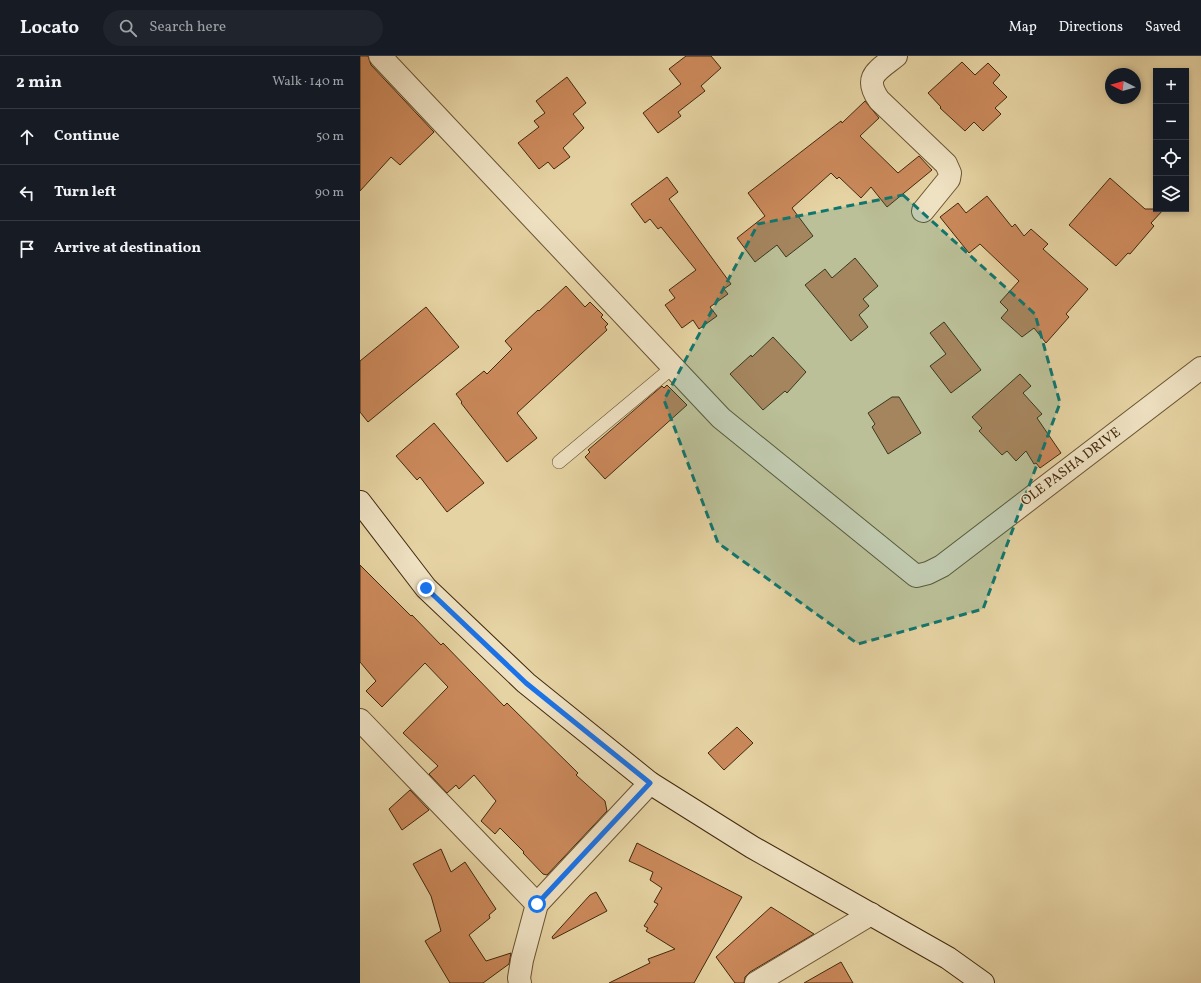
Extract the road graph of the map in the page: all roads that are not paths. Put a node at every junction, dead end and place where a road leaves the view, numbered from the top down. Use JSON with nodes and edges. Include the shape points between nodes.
{"nodes":[{"id":1,"x":380,"y":56,"type":"edge"},
{"id":2,"x":896,"y":56,"type":"edge"},
{"id":3,"x":923,"y":210,"type":"dead end"},
{"id":4,"x":673,"y":366,"type":"junction"},
{"id":5,"x":1201,"y":368,"type":"edge"},
{"id":6,"x":559,"y":462,"type":"dead end"},
{"id":7,"x":360,"y":503,"type":"edge"},
{"id":8,"x":360,"y":720,"type":"edge"},
{"id":9,"x":650,"y":783,"type":"junction"},
{"id":10,"x":537,"y":904,"type":"junction"},
{"id":11,"x":872,"y":914,"type":"junction"},
{"id":12,"x":520,"y":983,"type":"edge"},
{"id":13,"x":756,"y":983,"type":"edge"},
{"id":14,"x":983,"y":983,"type":"edge"}],
"edges":[{"from":1,"to":4,"type":"street"},
{"from":2,"to":3,"type":"street","via":[[873,75],[872,90],[878,100],[946,164],[950,173],[949,179]]},
{"from":4,"to":5,"type":"street","name":"OLE PASHA DRIVE","via":[[721,418],[916,576],[928,574],[942,566]]},
{"from":4,"to":6,"type":"lane"},
{"from":7,"to":9,"type":"street","via":[[426,588],[526,683]]},
{"from":8,"to":10,"type":"street"},
{"from":9,"to":10,"type":"street"},
{"from":9,"to":11,"type":"street","via":[[752,847]]},
{"from":10,"to":12,"type":"street","via":[[522,960]]},
{"from":11,"to":13,"type":"street"},
{"from":11,"to":14,"type":"street","via":[[948,958]]}]}
